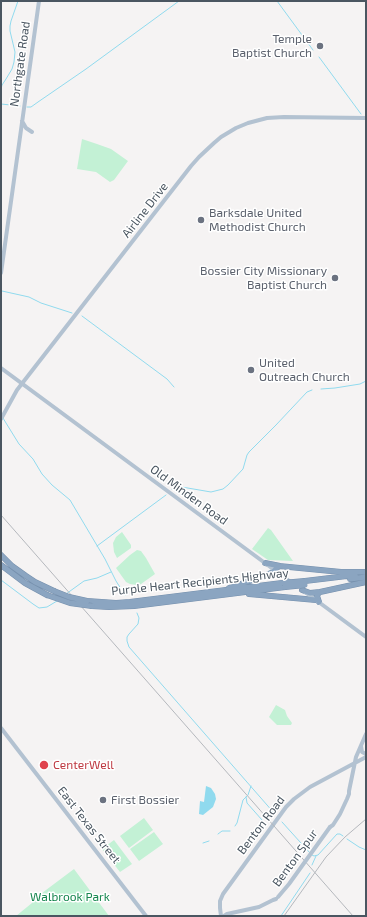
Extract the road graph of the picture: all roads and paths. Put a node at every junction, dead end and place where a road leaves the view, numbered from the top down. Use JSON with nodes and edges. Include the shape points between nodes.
{"nodes":[{"id":1,"x":39,"y":1,"type":"edge"},
{"id":2,"x":366,"y":118,"type":"edge"},
{"id":3,"x":22,"y":120,"type":"junction"},
{"id":4,"x":32,"y":132,"type":"dead end"},
{"id":5,"x":1,"y":273,"type":"edge"},
{"id":6,"x":1,"y":368,"type":"edge"},
{"id":7,"x":22,"y":383,"type":"junction"},
{"id":8,"x":2,"y":417,"type":"edge"},
{"id":9,"x":1,"y":554,"type":"edge"},
{"id":10,"x":265,"y":563,"type":"junction"},
{"id":11,"x":1,"y":566,"type":"edge"},
{"id":12,"x":280,"y":566,"type":"junction"},
{"id":13,"x":275,"y":570,"type":"junction"},
{"id":14,"x":366,"y":573,"type":"edge"},
{"id":15,"x":267,"y":575,"type":"junction"},
{"id":16,"x":366,"y":577,"type":"edge"},
{"id":17,"x":366,"y":582,"type":"edge"},
{"id":18,"x":305,"y":583,"type":"junction"},
{"id":19,"x":284,"y":585,"type":"junction"},
{"id":20,"x":217,"y":592,"type":"junction"},
{"id":21,"x":304,"y":592,"type":"junction"},
{"id":22,"x":320,"y":592,"type":"junction"},
{"id":23,"x":236,"y":593,"type":"junction"},
{"id":24,"x":301,"y":598,"type":"junction"},
{"id":25,"x":318,"y":601,"type":"junction"},
{"id":26,"x":366,"y":637,"type":"edge"},
{"id":27,"x":1,"y":728,"type":"edge"},
{"id":28,"x":366,"y":734,"type":"edge"},
{"id":29,"x":361,"y":743,"type":"junction"},
{"id":30,"x":366,"y":756,"type":"edge"},
{"id":31,"x":354,"y":763,"type":"junction"},
{"id":32,"x":339,"y":771,"type":"junction"},
{"id":33,"x":351,"y":779,"type":"junction"},
{"id":34,"x":277,"y":898,"type":"junction"},
{"id":35,"x":146,"y":916,"type":"edge"},
{"id":36,"x":224,"y":916,"type":"edge"},
{"id":37,"x":230,"y":916,"type":"edge"}],
"edges":[{"from":1,"to":3,"type":"main road","name":"Northgate Road"},
{"from":2,"to":7,"type":"main road","name":"Airline Drive","via":[[267,118],[236,128],[216,141],[196,161]]},
{"from":3,"to":4,"type":"main road","via":[[26,128]]},
{"from":3,"to":5,"type":"main road","name":"Northgate Road"},
{"from":6,"to":7,"type":"main road","name":"Old Minden Road"},
{"from":7,"to":8,"type":"main road","name":"Airline Drive"},
{"from":7,"to":10,"type":"main road","name":"Old Minden Road"},
{"from":9,"to":20,"type":"highway","name":"Purple Heart Recipients Highway","bridge":true,"via":[[35,582],[69,597],[87,601],[116,603]]},
{"from":10,"to":12,"type":"highway"},
{"from":10,"to":13,"type":"main road","name":"Old Minden Road"},
{"from":10,"to":15,"type":"highway","via":[[269,570]]},
{"from":11,"to":23,"type":"highway","name":"Purple Heart Recipients Highway","bridge":true,"via":[[32,588],[47,595],[92,606],[134,606]]},
{"from":12,"to":13,"type":"highway"},
{"from":12,"to":14,"type":"highway"},
{"from":13,"to":15,"type":"highway"},
{"from":13,"to":21,"type":"main road","name":"Old Minden Road"},
{"from":14,"to":18,"type":"highway","name":"Purple Heart Recipients Highway"},
{"from":15,"to":20,"type":"highway"},
{"from":16,"to":18,"type":"highway","name":"Purple Heart Recipients Highway"},
{"from":17,"to":22,"type":"highway"},
{"from":18,"to":19,"type":"highway","name":"Purple Heart Recipients Highway","bridge":true},
{"from":19,"to":20,"type":"highway","name":"Purple Heart Recipients Highway"},
{"from":19,"to":23,"type":"highway","name":"Purple Heart Recipients Highway"},
{"from":21,"to":22,"type":"highway"},
{"from":21,"to":24,"type":"highway","via":[[304,597]]},
{"from":21,"to":25,"type":"main road","name":"Old Minden Road"},
{"from":22,"to":25,"type":"highway","via":[[317,596]]},
{"from":23,"to":24,"type":"highway"},
{"from":24,"to":25,"type":"highway"},
{"from":25,"to":26,"type":"main road","name":"Old Minden Road"},
{"from":27,"to":35,"type":"main road","name":"East Texas Street"},
{"from":28,"to":29,"type":"main road","name":"Benton Spur"},
{"from":29,"to":30,"type":"main road","via":[[362,753]]},
{"from":29,"to":31,"type":"main road","name":"Benton Spur"},
{"from":30,"to":31,"type":"main road","name":"Benton Road"},
{"from":31,"to":32,"type":"main road","name":"Benton Road"},
{"from":31,"to":33,"type":"main road","name":"Benton Spur"},
{"from":32,"to":33,"type":"main road","via":[[349,771]]},
{"from":32,"to":36,"type":"main road","name":"Benton Road","via":[[310,787],[286,808],[223,894],[220,908]]},
{"from":33,"to":34,"type":"main road","name":"Benton Spur","bridge":true,"via":[[349,791],[334,821],[290,884]]},
{"from":34,"to":36,"type":"main road","name":"Benton Spur","via":[[259,907]]},
{"from":34,"to":37,"type":"main road","name":"Benton Spur","via":[[260,909]]}]}
